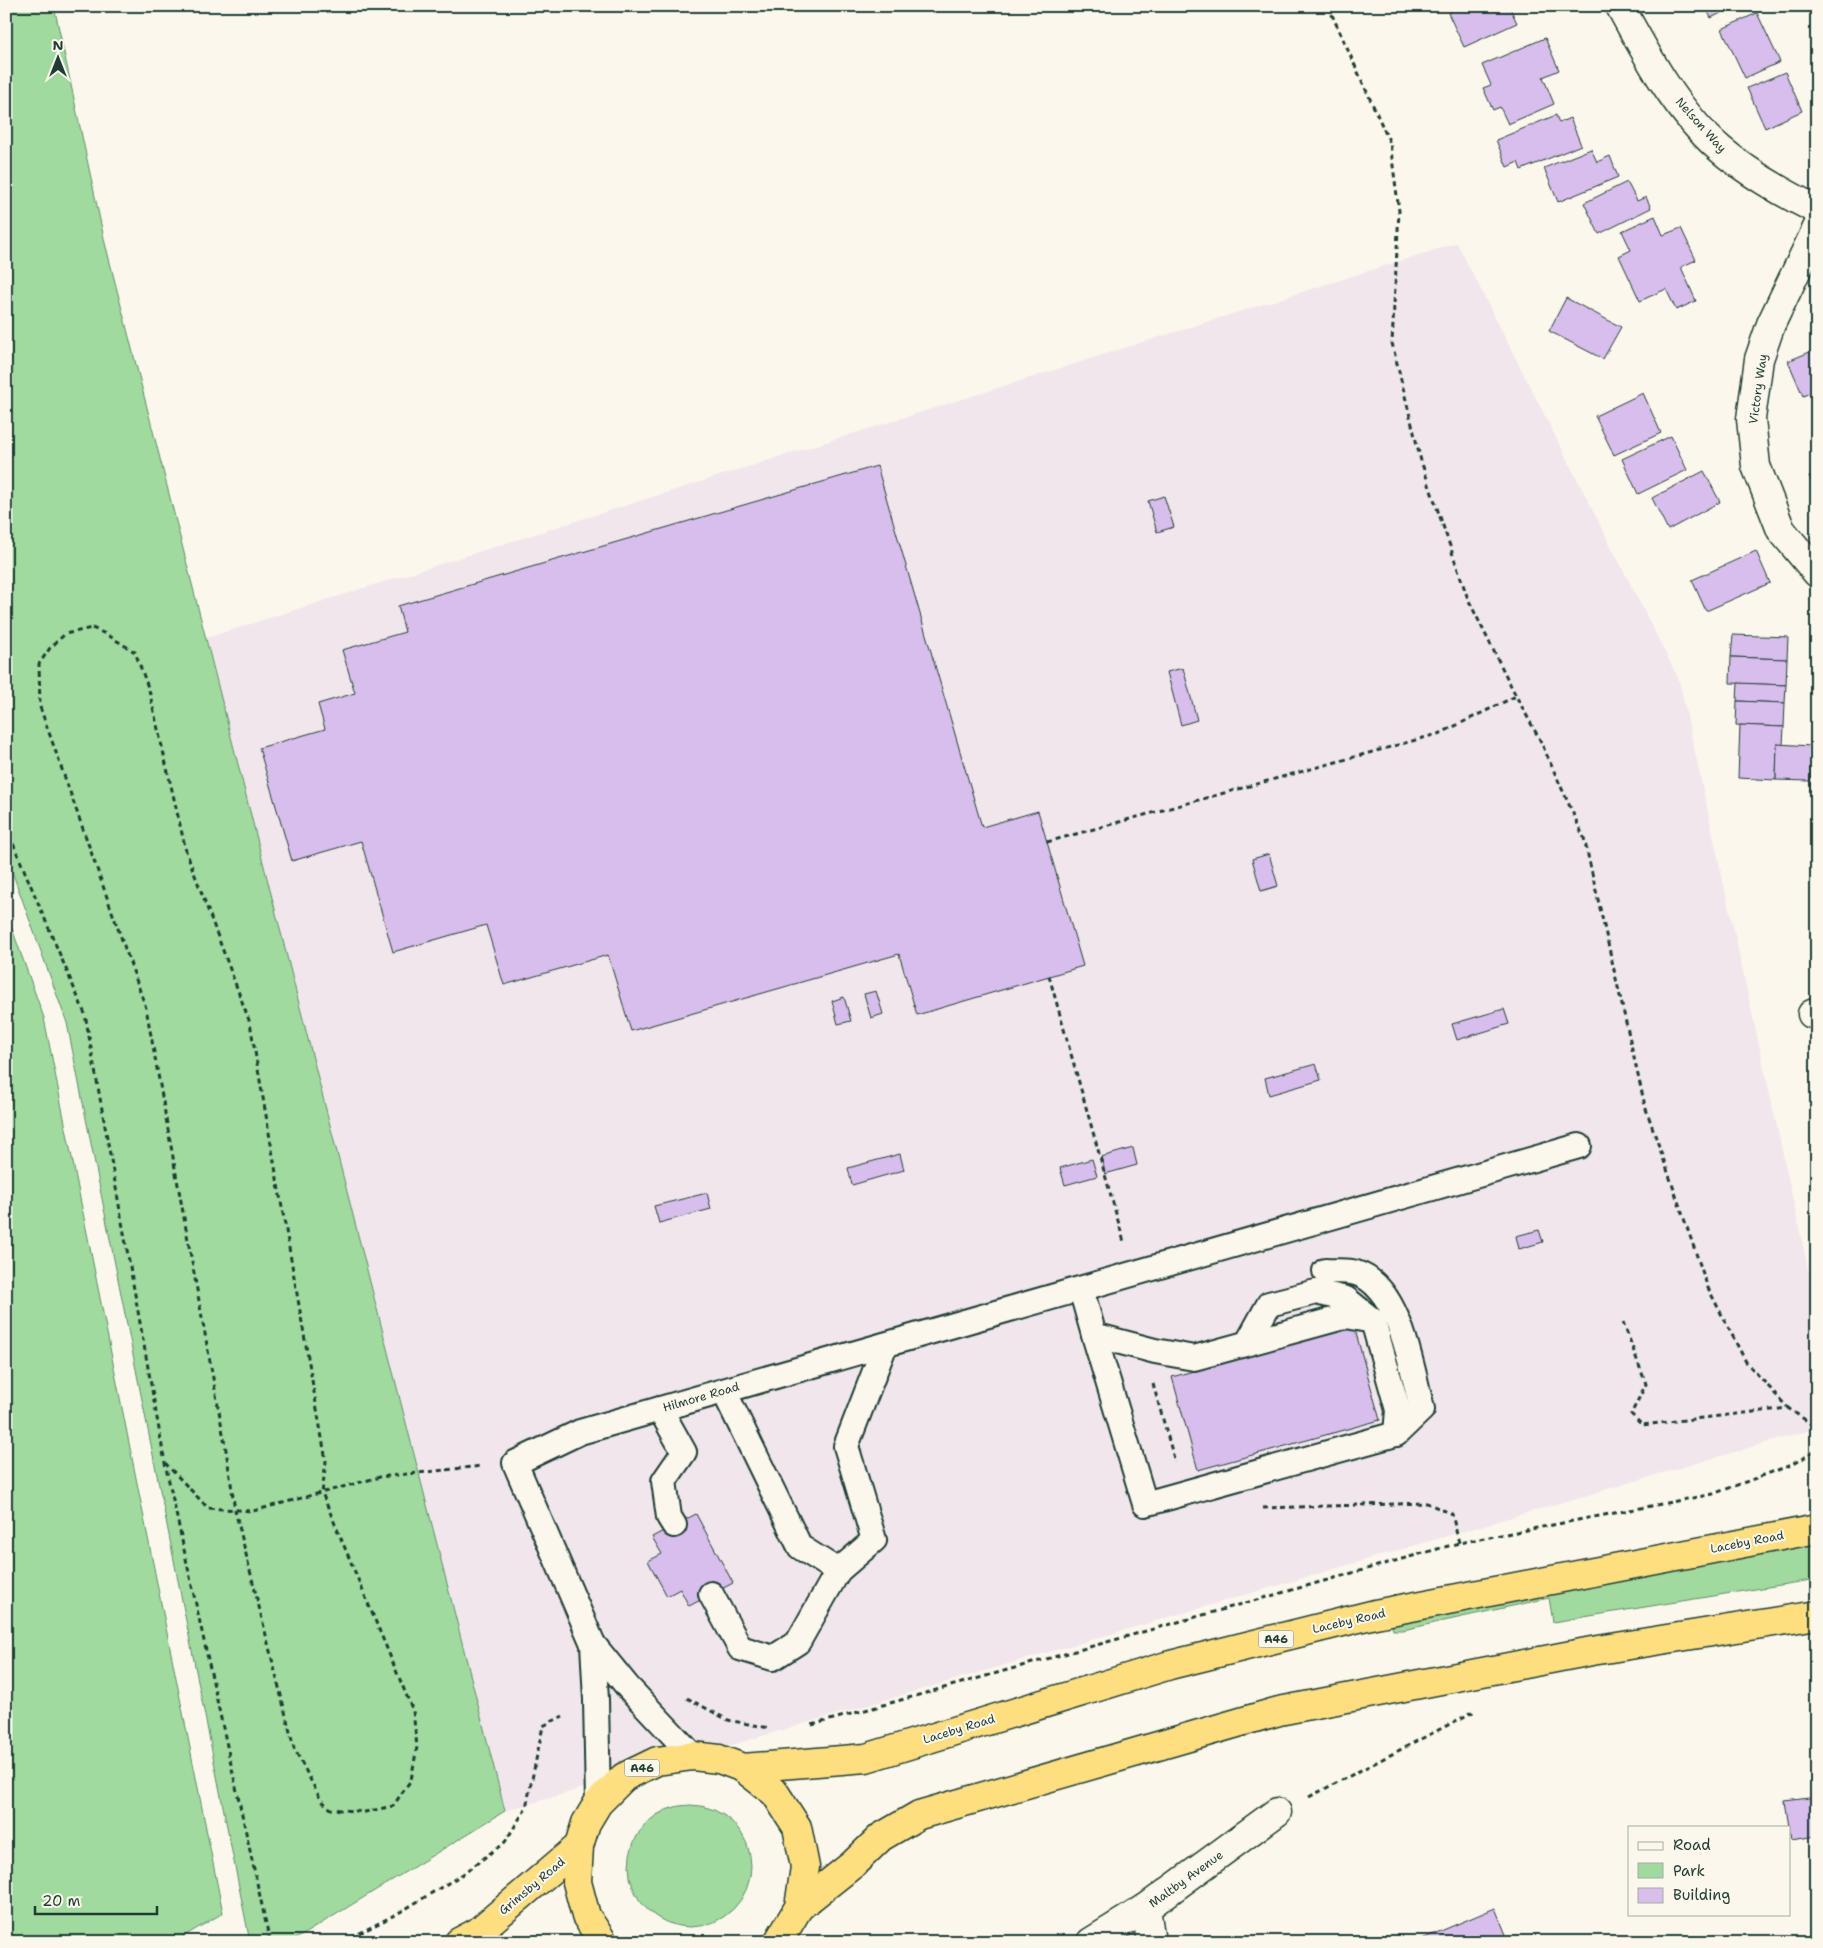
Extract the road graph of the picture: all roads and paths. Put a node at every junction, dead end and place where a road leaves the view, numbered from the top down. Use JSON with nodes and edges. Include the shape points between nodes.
{"nodes":[{"id":1,"x":1328,"y":6,"type":"edge"},
{"id":2,"x":1620,"y":6,"type":"edge"},
{"id":3,"x":1817,"y":210,"type":"edge"},
{"id":4,"x":1817,"y":228,"type":"edge"},
{"id":5,"x":1817,"y":573,"type":"edge"},
{"id":6,"x":1516,"y":696,"type":"junction"},
{"id":7,"x":6,"y":827,"type":"edge"},
{"id":8,"x":1047,"y":842,"type":"dead end"},
{"id":9,"x":1579,"y":1146,"type":"dead end"},
{"id":10,"x":1325,"y":1271,"type":"dead end"},
{"id":11,"x":1082,"y":1289,"type":"junction"},
{"id":12,"x":1373,"y":1321,"type":"junction"},
{"id":13,"x":1623,"y":1322,"type":"dead end"},
{"id":14,"x":1094,"y":1335,"type":"junction"},
{"id":15,"x":1248,"y":1342,"type":"junction"},
{"id":16,"x":885,"y":1345,"type":"junction"},
{"id":17,"x":724,"y":1391,"type":"junction"},
{"id":18,"x":1788,"y":1408,"type":"junction"},
{"id":19,"x":660,"y":1409,"type":"junction"},
{"id":20,"x":1817,"y":1428,"type":"edge"},
{"id":21,"x":1396,"y":1434,"type":"junction"},
{"id":22,"x":1817,"y":1450,"type":"edge"},
{"id":23,"x":165,"y":1463,"type":"junction"},
{"id":24,"x":515,"y":1463,"type":"junction"},
{"id":25,"x":322,"y":1493,"type":"junction"},
{"id":26,"x":235,"y":1510,"type":"junction"},
{"id":27,"x":674,"y":1525,"type":"dead end"},
{"id":28,"x":1817,"y":1529,"type":"edge"},
{"id":29,"x":838,"y":1571,"type":"junction"},
{"id":30,"x":711,"y":1594,"type":"dead end"},
{"id":31,"x":1817,"y":1615,"type":"edge"},
{"id":32,"x":593,"y":1644,"type":"junction"},
{"id":33,"x":681,"y":1694,"type":"dead end"},
{"id":34,"x":596,"y":1700,"type":"junction"},
{"id":35,"x":1480,"y":1709,"type":"dead end"},
{"id":36,"x":805,"y":1726,"type":"dead end"},
{"id":37,"x":776,"y":1730,"type":"dead end"},
{"id":38,"x":693,"y":1756,"type":"junction"},
{"id":39,"x":742,"y":1768,"type":"junction"},
{"id":40,"x":598,"y":1803,"type":"junction"},
{"id":41,"x":1278,"y":1812,"type":"joint"},
{"id":42,"x":579,"y":1846,"type":"junction"},
{"id":43,"x":798,"y":1907,"type":"junction"},
{"id":44,"x":1146,"y":1908,"type":"junction"},
{"id":45,"x":270,"y":1942,"type":"edge"},
{"id":46,"x":343,"y":1942,"type":"edge"},
{"id":47,"x":459,"y":1942,"type":"edge"},
{"id":48,"x":603,"y":1942,"type":"edge"},
{"id":49,"x":778,"y":1942,"type":"edge"},
{"id":50,"x":1092,"y":1942,"type":"edge"},
{"id":51,"x":1151,"y":1942,"type":"edge"}],
"edges":[{"from":1,"to":6,"type":"path","via":[[1390,142],[1399,211],[1392,343],[1421,461],[1468,599]]},
{"from":2,"to":3,"type":"street","name":"Nelson Way","via":[[1652,64],[1688,115],[1720,149],[1788,196]]},
{"from":4,"to":5,"type":"street","name":"Victory Way","via":[[1759,359],[1751,419],[1756,466],[1781,530]]},
{"from":6,"to":8,"type":"path","via":[[1441,733]]},
{"from":6,"to":18,"type":"path","via":[[1540,740],[1584,838],[1645,1106],[1708,1288],[1746,1362]]},
{"from":7,"to":23,"type":"path","via":[[85,1014]]},
{"from":9,"to":11,"type":"lane","name":"Hilmore Road"},
{"from":10,"to":21,"type":"lane","via":[[1356,1272],[1381,1288],[1399,1322],[1422,1409]]},
{"from":11,"to":14,"type":"lane"},
{"from":11,"to":16,"type":"lane","name":"Hilmore Road"},
{"from":12,"to":15,"type":"lane","via":[[1347,1316]]},
{"from":12,"to":15,"type":"lane","via":[[1346,1299],[1316,1292],[1269,1304]]},
{"from":12,"to":21,"type":"lane","via":[[1398,1410]]},
{"from":13,"to":18,"type":"path","via":[[1646,1384],[1631,1414],[1642,1424]]},
{"from":14,"to":15,"type":"lane","via":[[1194,1358]]},
{"from":14,"to":21,"type":"lane","via":[[1145,1504]]},
{"from":16,"to":17,"type":"lane","name":"Hilmore Road"},
{"from":16,"to":29,"type":"lane","via":[[846,1446],[874,1540]]},
{"from":17,"to":19,"type":"lane","name":"Hilmore Road"},
{"from":17,"to":29,"type":"lane","via":[[800,1546]]},
{"from":18,"to":20,"type":"path"},
{"from":19,"to":24,"type":"lane","name":"Hilmore Road","via":[[580,1432]]},
{"from":19,"to":27,"type":"lane","via":[[684,1452],[664,1481],[669,1516]]},
{"from":22,"to":36,"type":"path","via":[[1791,1466],[1713,1494],[1459,1543]]},
{"from":23,"to":26,"type":"path","via":[[208,1508]]},
{"from":23,"to":45,"type":"path"},
{"from":24,"to":25,"type":"path","via":[[380,1477]]},
{"from":24,"to":32,"type":"lane"},
{"from":25,"to":26,"type":"path","via":[[253,1511]]},
{"from":25,"to":26,"type":"path","via":[[413,1712],[417,1747],[410,1780],[394,1806],[365,1812],[331,1809],[321,1800],[294,1748]]},
{"from":25,"to":26,"type":"path","via":[[326,1461],[250,1023],[186,851],[149,690],[135,652],[92,628],[65,634],[39,664],[40,707],[146,1008]]},
{"from":28,"to":39,"type":"highway","name":"Laceby Road","number":"A46","via":[[1375,1614],[1170,1665],[866,1758]]},
{"from":29,"to":30,"type":"lane","via":[[798,1642],[773,1658],[740,1648]]},
{"from":31,"to":43,"type":"highway","number":"A46","via":[[1592,1651],[1279,1711],[919,1815],[881,1837],[852,1865]]},
{"from":32,"to":34,"type":"lane"},
{"from":32,"to":38,"type":"lane","via":[[627,1686]]},
{"from":33,"to":37,"type":"path","via":[[728,1720]]},
{"from":34,"to":40,"type":"lane"},
{"from":34,"to":46,"type":"path","via":[[543,1726],[526,1808],[505,1842],[463,1874]]},
{"from":35,"to":41,"type":"path"},
{"from":38,"to":39,"type":"highway","number":"A46","via":[[719,1759]]},
{"from":38,"to":40,"type":"highway","number":"A46","via":[[657,1760],[624,1777]]},
{"from":39,"to":43,"type":"highway","number":"A46","via":[[775,1793],[796,1827],[805,1867]]},
{"from":40,"to":42,"type":"highway","number":"A46","via":[[586,1823]]},
{"from":41,"to":44,"type":"street","name":"Maltby Avenue"},
{"from":42,"to":47,"type":"highway","name":"Grimsby Road","via":[[478,1932]]},
{"from":42,"to":48,"type":"highway","number":"A46","via":[[577,1882],[586,1916]]},
{"from":43,"to":49,"type":"highway","number":"A46"},
{"from":44,"to":50,"type":"street","name":"Maltby Avenue"},
{"from":44,"to":51,"type":"street"}]}
